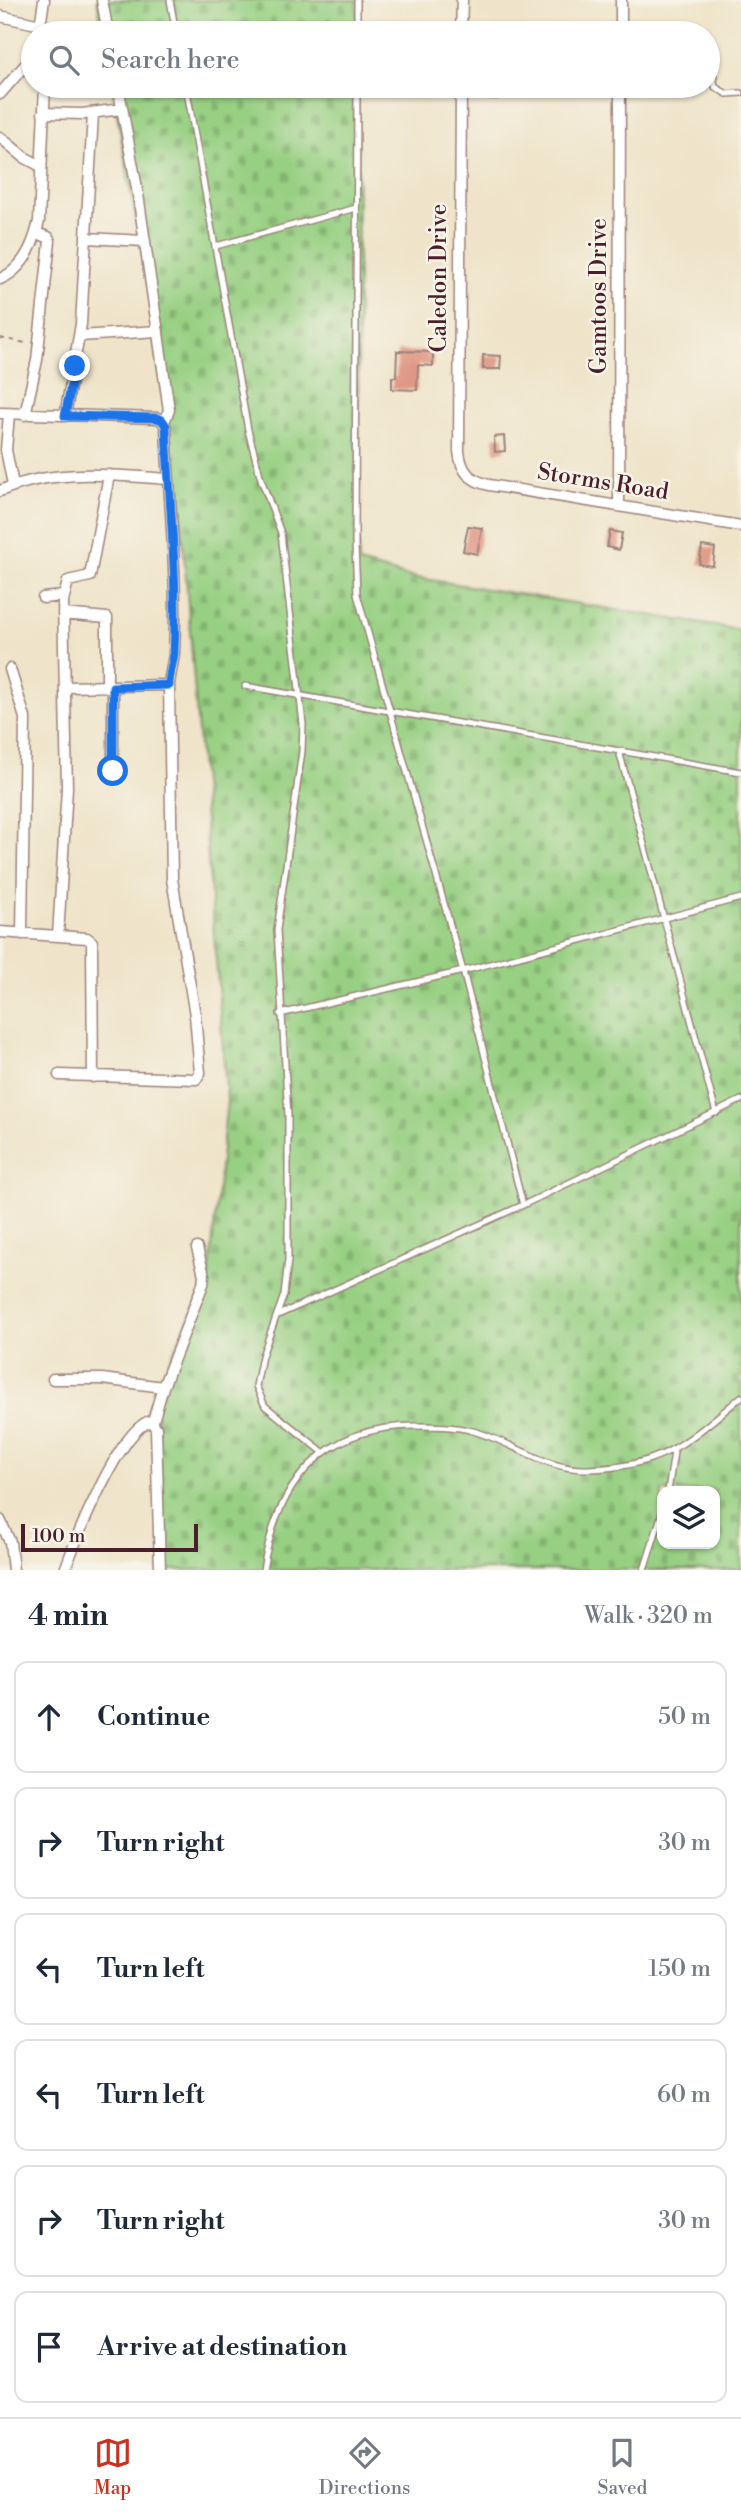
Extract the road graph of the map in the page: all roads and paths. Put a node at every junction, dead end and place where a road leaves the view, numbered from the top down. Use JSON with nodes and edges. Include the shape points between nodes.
{"nodes":[{"id":1,"x":44,"y":0,"type":"edge"},
{"id":2,"x":102,"y":0,"type":"edge"},
{"id":3,"x":170,"y":0,"type":"edge"},
{"id":4,"x":357,"y":0,"type":"edge"},
{"id":5,"x":461,"y":0,"type":"edge"},
{"id":6,"x":621,"y":0,"type":"edge"},
{"id":7,"x":0,"y":16,"type":"edge"},
{"id":8,"x":41,"y":21,"type":"edge"},
{"id":9,"x":106,"y":21,"type":"edge"},
{"id":10,"x":174,"y":21,"type":"edge"},
{"id":11,"x":357,"y":21,"type":"edge"},
{"id":12,"x":461,"y":21,"type":"edge"},
{"id":13,"x":621,"y":21,"type":"edge"},
{"id":14,"x":21,"y":23,"type":"edge"},
{"id":15,"x":21,"y":69,"type":"edge"},
{"id":16,"x":720,"y":90,"type":"edge"},
{"id":17,"x":741,"y":93,"type":"edge"},
{"id":18,"x":0,"y":94,"type":"edge"},
{"id":19,"x":44,"y":98,"type":"edge"},
{"id":20,"x":120,"y":98,"type":"edge"},
{"id":21,"x":188,"y":98,"type":"edge"},
{"id":22,"x":357,"y":98,"type":"edge"},
{"id":23,"x":461,"y":98,"type":"edge"},
{"id":24,"x":620,"y":98,"type":"edge"},
{"id":25,"x":122,"y":109,"type":"junction"},
{"id":26,"x":43,"y":113,"type":"junction"},
{"id":27,"x":93,"y":114,"type":"junction"},
{"id":28,"x":0,"y":137,"type":"edge"},
{"id":29,"x":39,"y":165,"type":"junction"},
{"id":30,"x":356,"y":208,"type":"junction"},
{"id":31,"x":36,"y":233,"type":"junction"},
{"id":32,"x":86,"y":238,"type":"junction"},
{"id":33,"x":145,"y":241,"type":"junction"},
{"id":34,"x":216,"y":246,"type":"junction"},
{"id":35,"x":0,"y":279,"type":"edge"},
{"id":36,"x":158,"y":331,"type":"junction"},
{"id":37,"x":80,"y":336,"type":"junction"},
{"id":38,"x":0,"y":338,"type":"edge"},
{"id":39,"x":39,"y":345,"type":"junction"},
{"id":40,"x":5,"y":414,"type":"edge"},
{"id":41,"x":25,"y":415,"type":"junction"},
{"id":42,"x":65,"y":416,"type":"junction"},
{"id":43,"x":164,"y":422,"type":"junction"},
{"id":44,"x":463,"y":470,"type":"joint"},
{"id":45,"x":109,"y":475,"type":"junction"},
{"id":46,"x":166,"y":479,"type":"junction"},
{"id":47,"x":13,"y":485,"type":"junction"},
{"id":48,"x":0,"y":491,"type":"edge"},
{"id":49,"x":619,"y":506,"type":"junction"},
{"id":50,"x":741,"y":526,"type":"edge"},
{"id":51,"x":63,"y":596,"type":"junction"},
{"id":52,"x":43,"y":598,"type":"dead end"},
{"id":53,"x":63,"y":614,"type":"junction"},
{"id":54,"x":10,"y":669,"type":"dead end"},
{"id":55,"x":169,"y":685,"type":"junction"},
{"id":56,"x":244,"y":686,"type":"dead end"},
{"id":57,"x":65,"y":687,"type":"junction"},
{"id":58,"x":110,"y":687,"type":"junction"},
{"id":59,"x":300,"y":696,"type":"junction"},
{"id":60,"x":388,"y":711,"type":"junction"},
{"id":61,"x":619,"y":751,"type":"junction"},
{"id":62,"x":113,"y":771,"type":"dead end"},
{"id":63,"x":741,"y":772,"type":"edge"},
{"id":64,"x":741,"y":898,"type":"edge"},
{"id":65,"x":663,"y":919,"type":"junction"},
{"id":66,"x":0,"y":932,"type":"edge"},
{"id":67,"x":22,"y":934,"type":"junction"},
{"id":68,"x":58,"y":936,"type":"junction"},
{"id":69,"x":463,"y":971,"type":"junction"},
{"id":70,"x":281,"y":1014,"type":"junction"},
{"id":71,"x":59,"y":1075,"type":"dead end"},
{"id":72,"x":93,"y":1077,"type":"junction"},
{"id":73,"x":741,"y":1100,"type":"edge"},
{"id":74,"x":716,"y":1113,"type":"junction"},
{"id":75,"x":523,"y":1205,"type":"junction"},
{"id":76,"x":197,"y":1248,"type":"dead end"},
{"id":77,"x":278,"y":1315,"type":"junction"},
{"id":78,"x":54,"y":1379,"type":"dead end"},
{"id":79,"x":163,"y":1387,"type":"junction"},
{"id":80,"x":741,"y":1397,"type":"edge"},
{"id":81,"x":153,"y":1421,"type":"junction"},
{"id":82,"x":674,"y":1451,"type":"junction"},
{"id":83,"x":323,"y":1452,"type":"junction"},
{"id":84,"x":669,"y":1486,"type":"edge"},
{"id":85,"x":0,"y":1520,"type":"edge"},
{"id":86,"x":657,"y":1529,"type":"edge"},
{"id":87,"x":13,"y":1570,"type":"edge"},
{"id":88,"x":65,"y":1570,"type":"edge"},
{"id":89,"x":160,"y":1570,"type":"edge"},
{"id":90,"x":263,"y":1570,"type":"edge"},
{"id":91,"x":644,"y":1570,"type":"edge"}],
"edges":[{"from":1,"to":8,"type":"street"},
{"from":2,"to":9,"type":"street"},
{"from":3,"to":10,"type":"lane"},
{"from":4,"to":11,"type":"lane"},
{"from":5,"to":12,"type":"street"},
{"from":6,"to":13,"type":"street"},
{"from":7,"to":14,"type":"street"},
{"from":15,"to":18,"type":"street"},
{"from":16,"to":17,"type":"lane"},
{"from":19,"to":26,"type":"street"},
{"from":20,"to":25,"type":"street"},
{"from":21,"to":34,"type":"lane"},
{"from":22,"to":30,"type":"lane"},
{"from":23,"to":44,"type":"street","name":"Caledon Drive","via":[[458,451]]},
{"from":24,"to":49,"type":"street","name":"Gamtoos Drive"},
{"from":25,"to":27,"type":"street"},
{"from":25,"to":33,"type":"street"},
{"from":26,"to":27,"type":"street"},
{"from":26,"to":29,"type":"street"},
{"from":27,"to":32,"type":"street"},
{"from":28,"to":29,"type":"street"},
{"from":29,"to":31,"type":"street","via":[[41,204]]},
{"from":30,"to":34,"type":"lane"},
{"from":30,"to":60,"type":"lane","via":[[355,570],[357,594]]},
{"from":31,"to":35,"type":"street","via":[[23,260]]},
{"from":31,"to":39,"type":"street","via":[[50,238]]},
{"from":32,"to":33,"type":"street"},
{"from":32,"to":37,"type":"street"},
{"from":33,"to":36,"type":"street"},
{"from":34,"to":59,"type":"lane","via":[[254,456],[281,533]]},
{"from":36,"to":37,"type":"street"},
{"from":36,"to":43,"type":"street","via":[[169,410]]},
{"from":37,"to":42,"type":"street"},
{"from":38,"to":39,"type":"path"},
{"from":39,"to":41,"type":"street"},
{"from":40,"to":41,"type":"street"},
{"from":40,"to":47,"type":"street"},
{"from":41,"to":42,"type":"street"},
{"from":42,"to":43,"type":"street","via":[[157,418]]},
{"from":43,"to":46,"type":"street"},
{"from":44,"to":49,"type":"street","name":"Storms Road","via":[[468,477],[489,485]]},
{"from":45,"to":46,"type":"street"},
{"from":45,"to":47,"type":"street","via":[[55,477]]},
{"from":45,"to":51,"type":"street","via":[[90,576],[68,581]]},
{"from":46,"to":55,"type":"street","via":[[172,529],[174,643]]},
{"from":47,"to":48,"type":"street"},
{"from":49,"to":50,"type":"street","name":"Storms Road"},
{"from":51,"to":52,"type":"street"},
{"from":51,"to":53,"type":"street"},
{"from":53,"to":57,"type":"street"},
{"from":53,"to":58,"type":"street","via":[[107,618]]},
{"from":54,"to":67,"type":"street","via":[[25,718]]},
{"from":55,"to":58,"type":"street"},
{"from":55,"to":72,"type":"street","via":[[172,879],[200,1073],[196,1079]]},
{"from":56,"to":59,"type":"lane"},
{"from":57,"to":58,"type":"street"},
{"from":57,"to":68,"type":"street","via":[[67,788]]},
{"from":58,"to":62,"type":"street"},
{"from":59,"to":60,"type":"lane"},
{"from":59,"to":70,"type":"lane","via":[[302,751],[276,930]]},
{"from":60,"to":61,"type":"lane"},
{"from":60,"to":69,"type":"lane"},
{"from":61,"to":63,"type":"lane"},
{"from":61,"to":65,"type":"lane"},
{"from":64,"to":65,"type":"lane"},
{"from":65,"to":69,"type":"lane"},
{"from":65,"to":74,"type":"lane"},
{"from":66,"to":67,"type":"street"},
{"from":67,"to":68,"type":"street"},
{"from":68,"to":72,"type":"street","via":[[92,942]]},
{"from":69,"to":70,"type":"lane"},
{"from":69,"to":75,"type":"lane"},
{"from":70,"to":77,"type":"lane","via":[[288,1105],[288,1236],[287,1279]]},
{"from":71,"to":72,"type":"street"},
{"from":73,"to":74,"type":"lane"},
{"from":74,"to":75,"type":"lane"},
{"from":75,"to":77,"type":"lane"},
{"from":76,"to":79,"type":"street","via":[[203,1284]]},
{"from":77,"to":83,"type":"lane","via":[[257,1372],[259,1398]]},
{"from":78,"to":79,"type":"street"},
{"from":79,"to":81,"type":"street"},
{"from":80,"to":82,"type":"lane"},
{"from":81,"to":88,"type":"street","via":[[139,1425],[121,1450]]},
{"from":81,"to":89,"type":"street"},
{"from":82,"to":83,"type":"lane","via":[[625,1466],[570,1469],[470,1430],[419,1426],[371,1430]]},
{"from":82,"to":84,"type":"lane"},
{"from":83,"to":90,"type":"lane","via":[[300,1474],[280,1507]]},
{"from":85,"to":87,"type":"street","via":[[10,1542]]},
{"from":86,"to":91,"type":"lane"}]}
